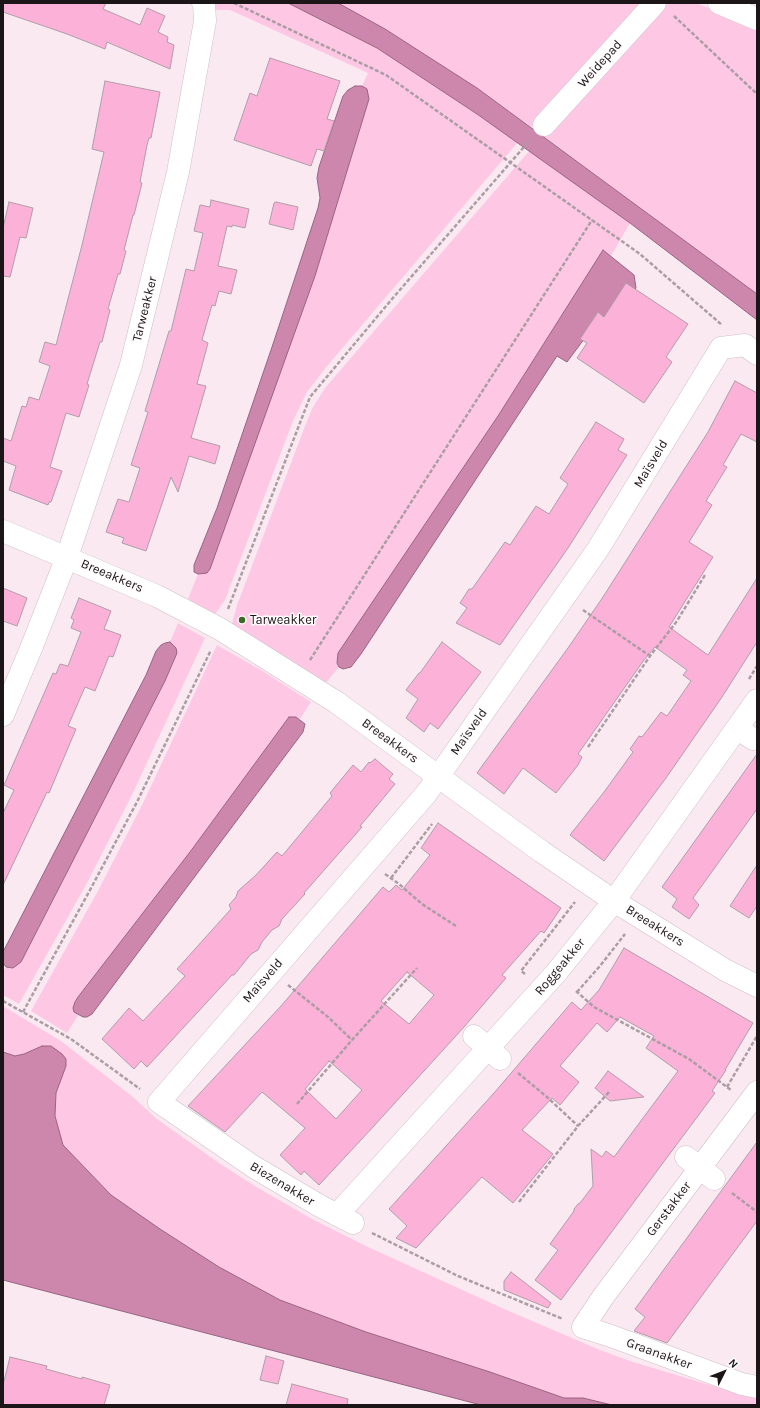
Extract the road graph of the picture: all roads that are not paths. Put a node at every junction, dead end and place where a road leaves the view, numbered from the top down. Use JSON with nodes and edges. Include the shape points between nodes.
{"nodes":[{"id":1,"x":719,"y":3,"type":"edge"},
{"id":2,"x":204,"y":4,"type":"edge"},
{"id":3,"x":663,"y":8,"type":"edge"},
{"id":4,"x":757,"y":19,"type":"edge"},
{"id":5,"x":544,"y":125,"type":"road end"},
{"id":6,"x":751,"y":350,"type":"edge"},
{"id":7,"x":3,"y":531,"type":"edge"},
{"id":8,"x":67,"y":557,"type":"junction"},
{"id":9,"x":757,"y":700,"type":"edge"},
{"id":10,"x":3,"y":715,"type":"edge"},
{"id":11,"x":439,"y":776,"type":"junction"},
{"id":12,"x":614,"y":901,"type":"junction"},
{"id":13,"x":757,"y":986,"type":"edge"},
{"id":14,"x":753,"y":1098,"type":"edge"},
{"id":15,"x":159,"y":1102,"type":"joint"},
{"id":16,"x":345,"y":1219,"type":"joint"},
{"id":17,"x":583,"y":1328,"type":"joint"},
{"id":18,"x":757,"y":1387,"type":"edge"}],
"edges":[{"from":1,"to":4,"type":"street"},
{"from":2,"to":8,"type":"street","name":"Tarweakker","via":[[205,21],[178,172],[131,364]]},
{"from":3,"to":5,"type":"street","name":"Weidepad"},
{"from":6,"to":11,"type":"street","name":"Maïsveld","via":[[721,348],[598,549]]},
{"from":7,"to":8,"type":"street","name":"Breeakkers"},
{"from":8,"to":10,"type":"street","name":"Tarweakker"},
{"from":8,"to":11,"type":"street","name":"Breeakkers","via":[[157,596],[220,629],[336,702]]},
{"from":9,"to":12,"type":"street","name":"Roggeakker","via":[[745,734]]},
{"from":11,"to":12,"type":"street","name":"Breeakkers"},
{"from":11,"to":15,"type":"street","name":"Maïsveld","via":[[366,862],[278,977]]},
{"from":12,"to":13,"type":"street","name":"Breeakkers","via":[[725,970]]},
{"from":12,"to":16,"type":"street","name":"Roggeakker","via":[[556,973],[488,1048]]},
{"from":14,"to":17,"type":"street","name":"Gerstakker"},
{"from":15,"to":16,"type":"street","name":"Biezenakker","via":[[254,1167]]},
{"from":17,"to":18,"type":"street","name":"Graanakker"}]}
